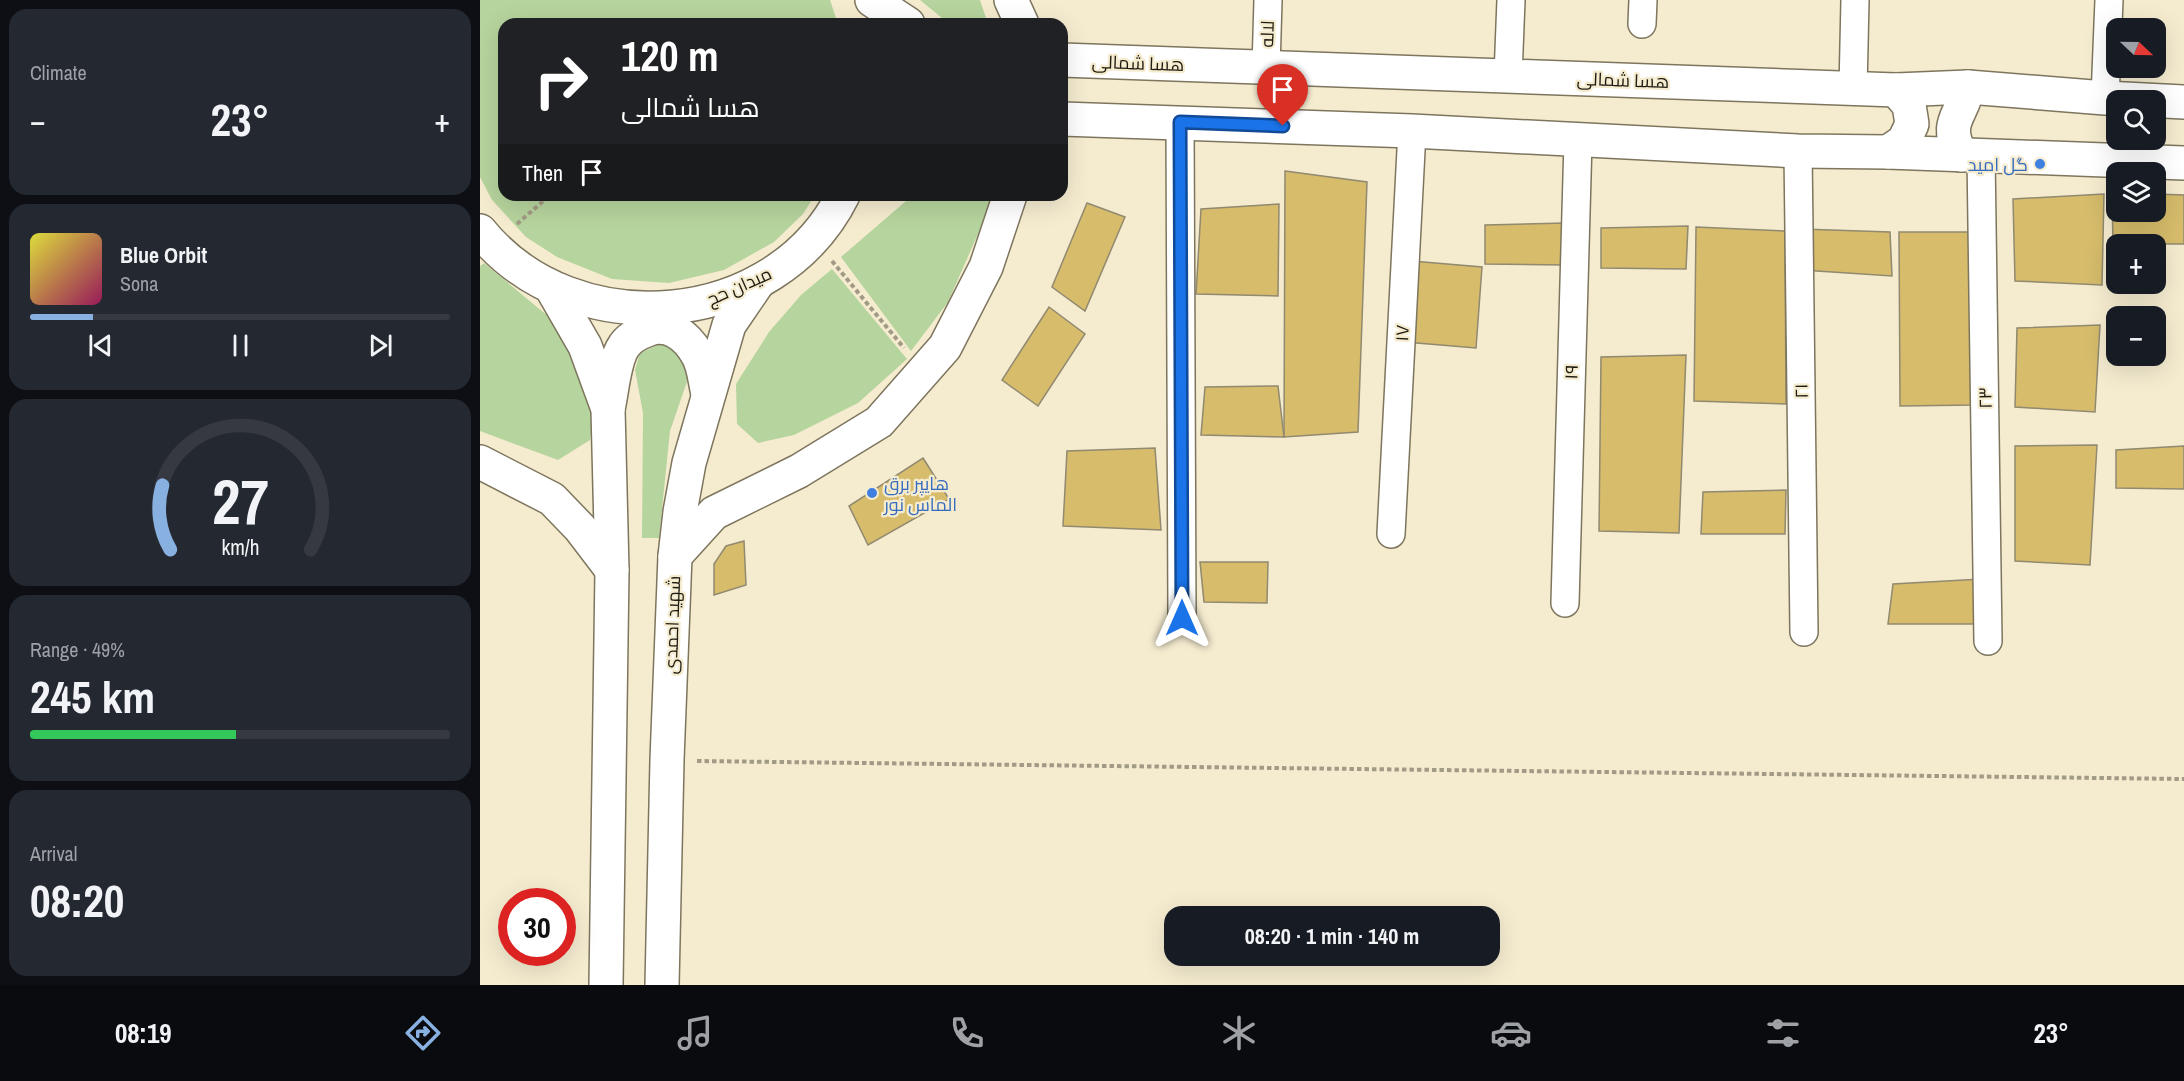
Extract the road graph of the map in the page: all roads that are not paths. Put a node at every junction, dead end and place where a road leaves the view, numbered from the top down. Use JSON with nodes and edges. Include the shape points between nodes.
{"nodes":[{"id":1,"x":857,"y":0,"type":"edge"},
{"id":2,"x":872,"y":0,"type":"edge"},
{"id":3,"x":1011,"y":0,"type":"edge"},
{"id":4,"x":1268,"y":0,"type":"edge"},
{"id":5,"x":1511,"y":0,"type":"edge"},
{"id":6,"x":1855,"y":0,"type":"edge"},
{"id":7,"x":2109,"y":0,"type":"edge"},
{"id":8,"x":863,"y":18,"type":"edge"},
{"id":9,"x":899,"y":18,"type":"edge"},
{"id":10,"x":1019,"y":18,"type":"edge"},
{"id":11,"x":1068,"y":60,"type":"edge"},
{"id":12,"x":1266,"y":68,"type":"junction"},
{"id":13,"x":1508,"y":76,"type":"junction"},
{"id":14,"x":1968,"y":87,"type":"junction"},
{"id":15,"x":1853,"y":89,"type":"junction"},
{"id":16,"x":1896,"y":90,"type":"junction"},
{"id":17,"x":2105,"y":98,"type":"junction"},
{"id":18,"x":2184,"y":102,"type":"edge"},
{"id":19,"x":1068,"y":119,"type":"edge"},
{"id":20,"x":1180,"y":122,"type":"junction"},
{"id":21,"x":1412,"y":131,"type":"junction"},
{"id":22,"x":1578,"y":141,"type":"junction"},
{"id":23,"x":1798,"y":151,"type":"junction"},
{"id":24,"x":1888,"y":152,"type":"junction"},
{"id":25,"x":1971,"y":155,"type":"junction"},
{"id":26,"x":2184,"y":163,"type":"edge"},
{"id":27,"x":842,"y":201,"type":"edge"},
{"id":28,"x":1008,"y":201,"type":"edge"},
{"id":29,"x":480,"y":231,"type":"edge"},
{"id":30,"x":759,"y":281,"type":"junction"},
{"id":31,"x":551,"y":287,"type":"junction"},
{"id":32,"x":708,"y":394,"type":"junction"},
{"id":33,"x":608,"y":409,"type":"junction"},
{"id":34,"x":480,"y":462,"type":"edge"},
{"id":35,"x":1391,"y":534,"type":"dead end"},
{"id":36,"x":675,"y":556,"type":"junction"},
{"id":37,"x":612,"y":570,"type":"junction"},
{"id":38,"x":1565,"y":603,"type":"dead end"},
{"id":39,"x":1182,"y":618,"type":"dead end"},
{"id":40,"x":1804,"y":632,"type":"dead end"},
{"id":41,"x":1988,"y":642,"type":"dead end"},
{"id":42,"x":606,"y":985,"type":"edge"},
{"id":43,"x":662,"y":985,"type":"edge"}],
"edges":[{"from":1,"to":8,"type":"main road"},
{"from":2,"to":9,"type":"main road"},
{"from":3,"to":10,"type":"main road"},
{"from":4,"to":12,"type":"street","name":"لاله"},
{"from":5,"to":13,"type":"street"},
{"from":6,"to":15,"type":"street"},
{"from":7,"to":17,"type":"street"},
{"from":11,"to":12,"type":"main road","name":"هسا شمالی"},
{"from":12,"to":13,"type":"main road","name":"هسا شمالی"},
{"from":13,"to":15,"type":"main road","name":"هسا شمالی"},
{"from":14,"to":16,"type":"main road","name":"هسا شمالی"},
{"from":14,"to":17,"type":"main road","name":"هسا شمالی"},
{"from":14,"to":25,"type":"main road","via":[[1953,128],[1954,142]]},
{"from":15,"to":16,"type":"main road","name":"هسا شمالی"},
{"from":16,"to":24,"type":"main road","via":[[1909,105],[1912,124],[1904,141]]},
{"from":17,"to":18,"type":"main road","name":"هسا شمالی"},
{"from":19,"to":20,"type":"main road"},
{"from":20,"to":21,"type":"main road"},
{"from":20,"to":39,"type":"street"},
{"from":21,"to":22,"type":"main road"},
{"from":21,"to":35,"type":"street","name":"۱۷"},
{"from":22,"to":23,"type":"main road"},
{"from":22,"to":38,"type":"street","name":"۱۹"},
{"from":23,"to":24,"type":"main road"},
{"from":23,"to":40,"type":"street","name":"۲۱"},
{"from":24,"to":25,"type":"main road"},
{"from":25,"to":26,"type":"main road"},
{"from":25,"to":41,"type":"street","name":"۲۳"},
{"from":27,"to":30,"type":"main road","name":"میدان حج","via":[[788,262]]},
{"from":28,"to":36,"type":"main road","via":[[986,267],[945,347],[879,422],[800,471],[714,513]]},
{"from":29,"to":31,"type":"main road","name":"میدان حج","via":[[520,269]]},
{"from":30,"to":31,"type":"main road","name":"میدان حج","via":[[709,302],[656,309],[602,304]]},
{"from":30,"to":32,"type":"main road","name":"شهید احمدی","via":[[729,325]]},
{"from":31,"to":33,"type":"main road","via":[[585,346]]},
{"from":32,"to":33,"type":"main road","via":[[698,355],[686,338],[674,330],[653,328],[637,334],[625,345]]},
{"from":32,"to":36,"type":"main road","name":"شهید احمدی","via":[[689,463]]},
{"from":33,"to":37,"type":"main road"},
{"from":34,"to":37,"type":"main road","via":[[552,499]]},
{"from":36,"to":43,"type":"main road","name":"شهید احمدی"},
{"from":37,"to":42,"type":"main road"}]}
